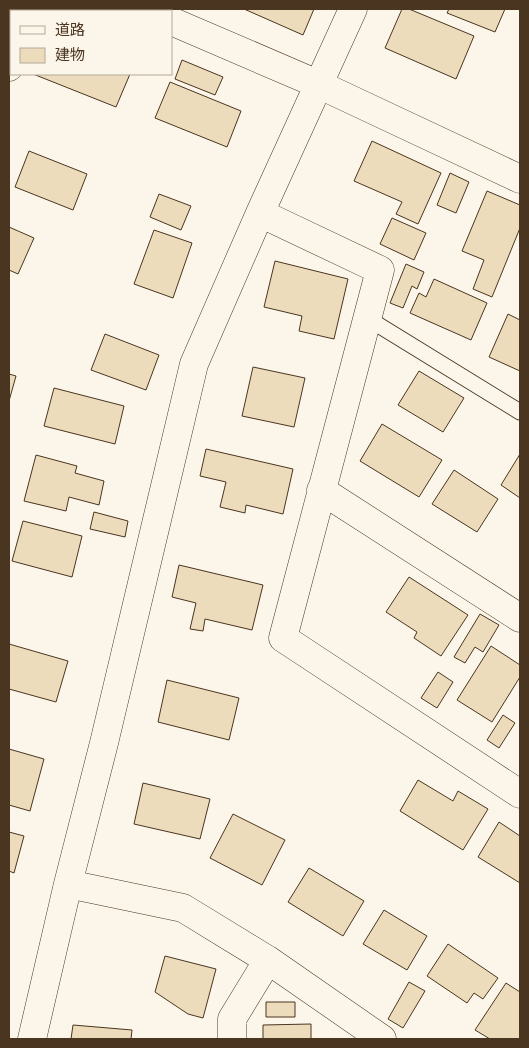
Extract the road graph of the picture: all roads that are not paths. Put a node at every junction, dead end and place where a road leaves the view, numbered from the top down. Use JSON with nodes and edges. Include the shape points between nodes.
{"nodes":[{"id":1,"x":353,"y":9,"type":"edge"},
{"id":2,"x":172,"y":22,"type":"edge"},
{"id":3,"x":320,"y":85,"type":"junction"},
{"id":4,"x":520,"y":179,"type":"edge"},
{"id":5,"x":260,"y":213,"type":"junction"},
{"id":6,"x":368,"y":318,"type":"junction"},
{"id":7,"x":520,"y":412,"type":"edge"},
{"id":8,"x":321,"y":490,"type":"junction"},
{"id":9,"x":520,"y":618,"type":"edge"},
{"id":10,"x":520,"y":794,"type":"edge"},
{"id":11,"x":68,"y":884,"type":"junction"},
{"id":12,"x":268,"y":960,"type":"junction"},
{"id":13,"x":32,"y":1039,"type":"edge"},
{"id":14,"x":232,"y":1039,"type":"edge"},
{"id":15,"x":382,"y":1039,"type":"edge"}],
"edges":[{"from":1,"to":3,"type":"street"},
{"from":2,"to":3,"type":"street"},
{"from":3,"to":4,"type":"street"},
{"from":3,"to":5,"type":"street"},
{"from":5,"to":6,"type":"street","via":[[380,270]]},
{"from":5,"to":11,"type":"street","via":[[194,364]]},
{"from":6,"to":7,"type":"lane"},
{"from":6,"to":8,"type":"street"},
{"from":8,"to":9,"type":"street"},
{"from":8,"to":10,"type":"street","via":[[283,638]]},
{"from":11,"to":12,"type":"street","via":[[183,908]]},
{"from":11,"to":13,"type":"street"},
{"from":12,"to":14,"type":"street","via":[[232,1019]]},
{"from":12,"to":15,"type":"street"}]}
